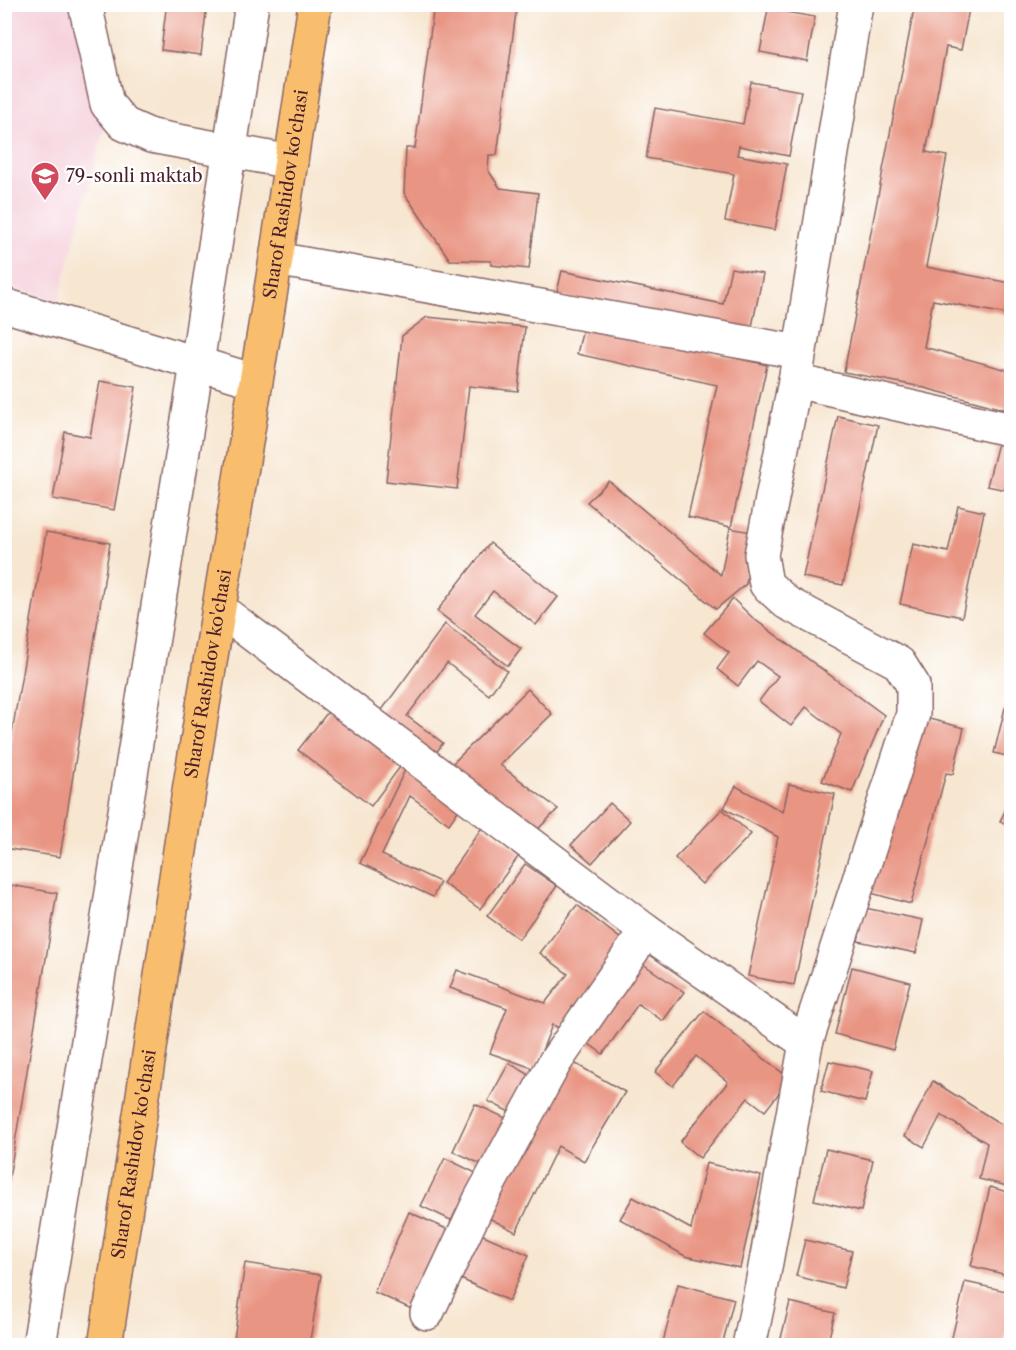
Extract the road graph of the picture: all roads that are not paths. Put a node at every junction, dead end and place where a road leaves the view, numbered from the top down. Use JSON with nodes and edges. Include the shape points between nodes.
{"nodes":[{"id":1,"x":85,"y":4,"type":"edge"},
{"id":2,"x":252,"y":4,"type":"edge"},
{"id":3,"x":315,"y":4,"type":"edge"},
{"id":4,"x":856,"y":4,"type":"edge"},
{"id":5,"x":229,"y":151,"type":"junction"},
{"id":6,"x":291,"y":162,"type":"junction"},
{"id":7,"x":276,"y":259,"type":"junction"},
{"id":8,"x":4,"y":305,"type":"edge"},
{"id":9,"x":197,"y":364,"type":"junction"},
{"id":10,"x":797,"y":366,"type":"junction"},
{"id":11,"x":255,"y":381,"type":"junction"},
{"id":12,"x":1011,"y":430,"type":"edge"},
{"id":13,"x":219,"y":609,"type":"junction"},
{"id":14,"x":646,"y":931,"type":"junction"},
{"id":15,"x":806,"y":1043,"type":"junction"},
{"id":16,"x":427,"y":1313,"type":"dead end"},
{"id":17,"x":39,"y":1346,"type":"edge"},
{"id":18,"x":105,"y":1346,"type":"edge"},
{"id":19,"x":749,"y":1346,"type":"edge"}],
"edges":[{"from":1,"to":5,"type":"street","via":[[107,104],[124,124],[151,136]]},
{"from":2,"to":5,"type":"street"},
{"from":3,"to":6,"type":"main road","name":"Sharof Rashidov ko'chasi"},
{"from":4,"to":10,"type":"street"},
{"from":5,"to":6,"type":"street"},
{"from":5,"to":9,"type":"street"},
{"from":6,"to":7,"type":"main road","name":"Sharof Rashidov ko'chasi"},
{"from":7,"to":10,"type":"street"},
{"from":7,"to":11,"type":"main road","name":"Sharof Rashidov ko'chasi"},
{"from":8,"to":9,"type":"street"},
{"from":9,"to":11,"type":"street"},
{"from":9,"to":17,"type":"street"},
{"from":10,"to":12,"type":"street"},
{"from":10,"to":15,"type":"street","via":[[761,555],[766,584],[787,603],[899,663],[913,685],[913,714]]},
{"from":11,"to":13,"type":"main road","name":"Sharof Rashidov ko'chasi"},
{"from":13,"to":14,"type":"street"},
{"from":13,"to":18,"type":"main road","name":"Sharof Rashidov ko'chasi"},
{"from":14,"to":15,"type":"street"},
{"from":14,"to":16,"type":"street","via":[[555,1062],[480,1200]]},
{"from":15,"to":19,"type":"street"}]}
